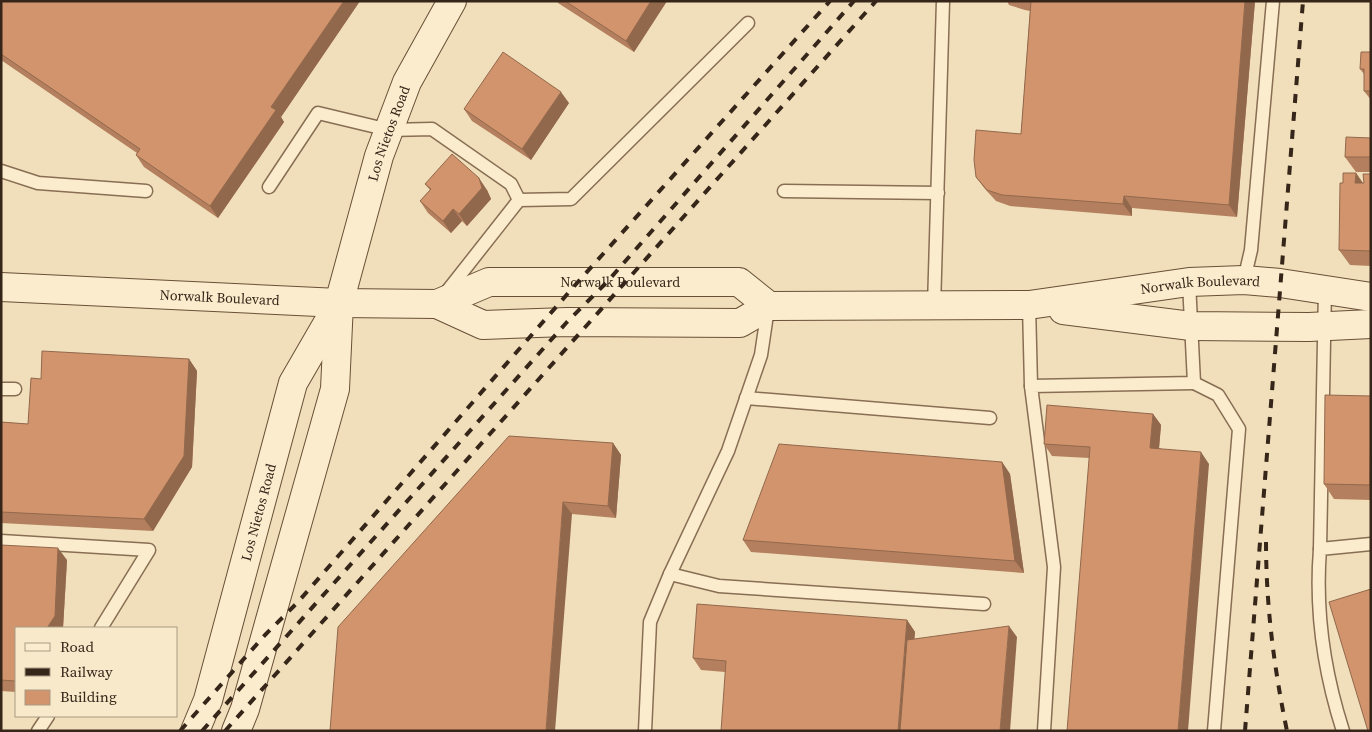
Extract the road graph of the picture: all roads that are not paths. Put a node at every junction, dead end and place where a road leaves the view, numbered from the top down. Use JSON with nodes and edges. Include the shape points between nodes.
{"nodes":[{"id":1,"x":452,"y":1,"type":"edge"},
{"id":2,"x":943,"y":1,"type":"edge"},
{"id":3,"x":1273,"y":1,"type":"edge"},
{"id":4,"x":748,"y":23,"type":"dead end"},
{"id":5,"x":389,"y":130,"type":"junction"},
{"id":6,"x":1,"y":171,"type":"edge"},
{"id":7,"x":268,"y":187,"type":"dead end"},
{"id":8,"x":146,"y":191,"type":"dead end"},
{"id":9,"x":784,"y":191,"type":"dead end"},
{"id":10,"x":938,"y":194,"type":"junction"},
{"id":11,"x":520,"y":200,"type":"junction"},
{"id":12,"x":1244,"y":280,"type":"junction"},
{"id":13,"x":1189,"y":282,"type":"junction"},
{"id":14,"x":1,"y":286,"type":"edge"},
{"id":15,"x":1325,"y":289,"type":"junction"},
{"id":16,"x":1371,"y":297,"type":"edge"},
{"id":17,"x":339,"y":303,"type":"junction"},
{"id":18,"x":438,"y":304,"type":"junction"},
{"id":19,"x":1029,"y":305,"type":"junction"},
{"id":20,"x":769,"y":306,"type":"junction"},
{"id":21,"x":934,"y":307,"type":"junction"},
{"id":22,"x":1371,"y":324,"type":"edge"},
{"id":23,"x":1191,"y":326,"type":"junction"},
{"id":24,"x":1324,"y":326,"type":"junction"},
{"id":25,"x":1194,"y":383,"type":"junction"},
{"id":26,"x":1030,"y":386,"type":"junction"},
{"id":27,"x":1,"y":389,"type":"edge"},
{"id":28,"x":15,"y":390,"type":"dead end"},
{"id":29,"x":746,"y":398,"type":"junction"},
{"id":30,"x":990,"y":418,"type":"dead end"},
{"id":31,"x":1,"y":540,"type":"edge"},
{"id":32,"x":1371,"y":544,"type":"edge"},
{"id":33,"x":1320,"y":549,"type":"junction"},
{"id":34,"x":670,"y":574,"type":"junction"},
{"id":35,"x":984,"y":604,"type":"dead end"},
{"id":36,"x":102,"y":627,"type":"edge"},
{"id":37,"x":47,"y":717,"type":"edge"},
{"id":38,"x":38,"y":731,"type":"edge"},
{"id":39,"x":195,"y":731,"type":"edge"},
{"id":40,"x":236,"y":731,"type":"edge"},
{"id":41,"x":645,"y":731,"type":"edge"},
{"id":42,"x":1044,"y":731,"type":"edge"},
{"id":43,"x":1214,"y":731,"type":"edge"},
{"id":44,"x":1343,"y":731,"type":"edge"}],
"edges":[{"from":1,"to":5,"type":"main road","name":"Los Nietos Road","via":[[407,82]]},
{"from":2,"to":10,"type":"lane"},
{"from":3,"to":12,"type":"lane","via":[[1251,250]]},
{"from":4,"to":11,"type":"lane","via":[[571,199]]},
{"from":5,"to":7,"type":"lane","via":[[318,113]]},
{"from":5,"to":11,"type":"lane","via":[[432,129],[511,184]]},
{"from":5,"to":17,"type":"main road","name":"Los Nietos Road"},
{"from":6,"to":8,"type":"lane","via":[[38,183]]},
{"from":9,"to":10,"type":"lane"},
{"from":10,"to":21,"type":"lane"},
{"from":11,"to":18,"type":"lane"},
{"from":12,"to":13,"type":"main road","name":"Norwalk Boulevard"},
{"from":12,"to":15,"type":"main road","name":"Norwalk Boulevard"},
{"from":13,"to":19,"type":"main road","name":"Norwalk Boulevard"},
{"from":13,"to":23,"type":"lane"},
{"from":14,"to":17,"type":"main road","name":"Norwalk Boulevard"},
{"from":15,"to":16,"type":"main road","name":"Norwalk Boulevard"},
{"from":15,"to":24,"type":"lane"},
{"from":17,"to":18,"type":"main road","name":"Norwalk Boulevard"},
{"from":17,"to":39,"type":"main road","name":"Los Nietos Road","via":[[293,383],[208,700]]},
{"from":17,"to":40,"type":"main road","name":"Los Nietos Road","via":[[335,389],[245,709]]},
{"from":18,"to":20,"type":"main road","name":"Norwalk Boulevard","via":[[483,325],[740,323]]},
{"from":18,"to":20,"type":"main road","name":"Norwalk Boulevard","via":[[489,282],[739,282]]},
{"from":19,"to":21,"type":"main road","name":"Norwalk Boulevard"},
{"from":19,"to":23,"type":"main road","name":"Norwalk Boulevard"},
{"from":19,"to":26,"type":"lane"},
{"from":20,"to":21,"type":"main road","name":"Norwalk Boulevard"},
{"from":20,"to":29,"type":"lane","via":[[761,355]]},
{"from":22,"to":24,"type":"main road","name":"Norwalk Boulevard"},
{"from":23,"to":24,"type":"main road","name":"Norwalk Boulevard"},
{"from":23,"to":25,"type":"lane"},
{"from":24,"to":33,"type":"lane"},
{"from":25,"to":26,"type":"lane"},
{"from":25,"to":43,"type":"lane","via":[[1218,395],[1239,429]]},
{"from":26,"to":42,"type":"lane","via":[[1054,567]]},
{"from":27,"to":28,"type":"lane"},
{"from":29,"to":30,"type":"lane"},
{"from":29,"to":34,"type":"lane","via":[[728,450]]},
{"from":31,"to":36,"type":"lane","via":[[149,550]]},
{"from":32,"to":33,"type":"lane"},
{"from":33,"to":44,"type":"lane","via":[[1317,583],[1320,632]]},
{"from":34,"to":35,"type":"lane","via":[[718,586]]},
{"from":34,"to":41,"type":"lane","via":[[650,622]]},
{"from":37,"to":38,"type":"lane"}]}
